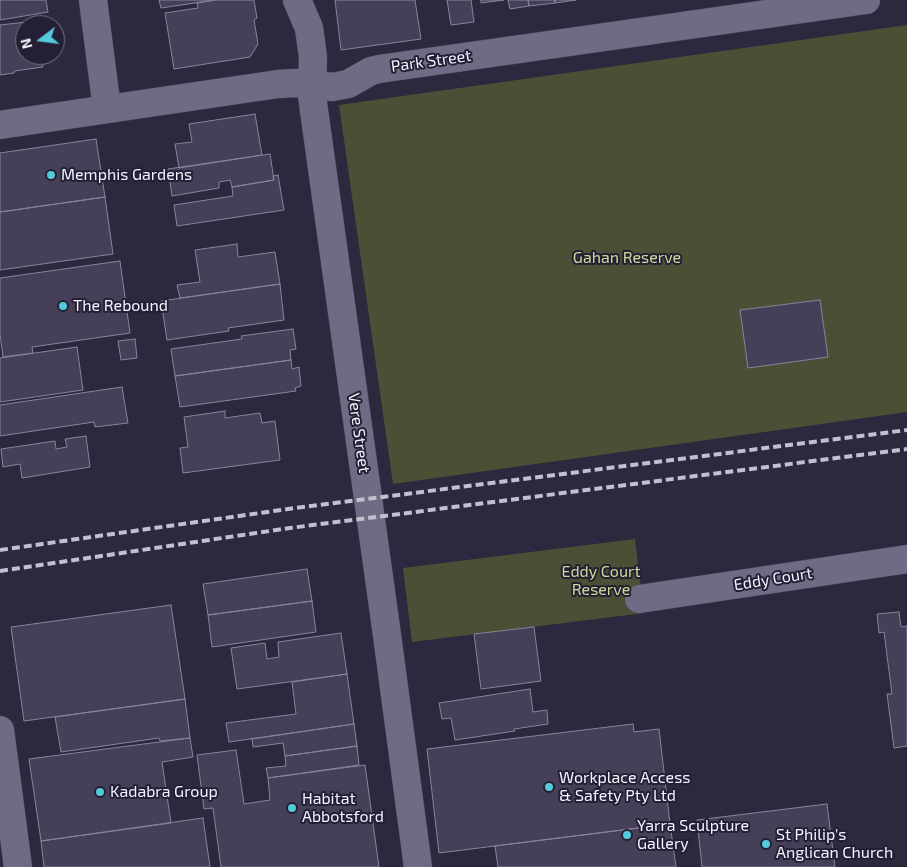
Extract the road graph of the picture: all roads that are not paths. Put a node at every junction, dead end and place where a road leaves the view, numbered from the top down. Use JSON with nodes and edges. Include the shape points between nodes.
{"nodes":[{"id":1,"x":93,"y":0,"type":"edge"},
{"id":2,"x":297,"y":0,"type":"edge"},
{"id":3,"x":866,"y":0,"type":"edge"},
{"id":4,"x":312,"y":85,"type":"junction"},
{"id":5,"x":107,"y":109,"type":"junction"},
{"id":6,"x":0,"y":125,"type":"edge"},
{"id":7,"x":907,"y":559,"type":"edge"},
{"id":8,"x":639,"y":599,"type":"dead end"},
{"id":9,"x":0,"y":730,"type":"edge"},
{"id":10,"x":18,"y":867,"type":"edge"},
{"id":11,"x":418,"y":867,"type":"edge"}],
"edges":[{"from":1,"to":5,"type":"street"},
{"from":2,"to":4,"type":"street","name":"Vere Street","via":[[308,28],[313,57]]},
{"from":3,"to":4,"type":"street","name":"Park Street","via":[[380,69],[348,84],[332,87]]},
{"from":4,"to":5,"type":"street","name":"Park Street","via":[[278,84]]},
{"from":4,"to":11,"type":"street","name":"Vere Street"},
{"from":5,"to":6,"type":"street","name":"Park Street"},
{"from":7,"to":8,"type":"street","name":"Eddy Court"},
{"from":9,"to":10,"type":"street"}]}
